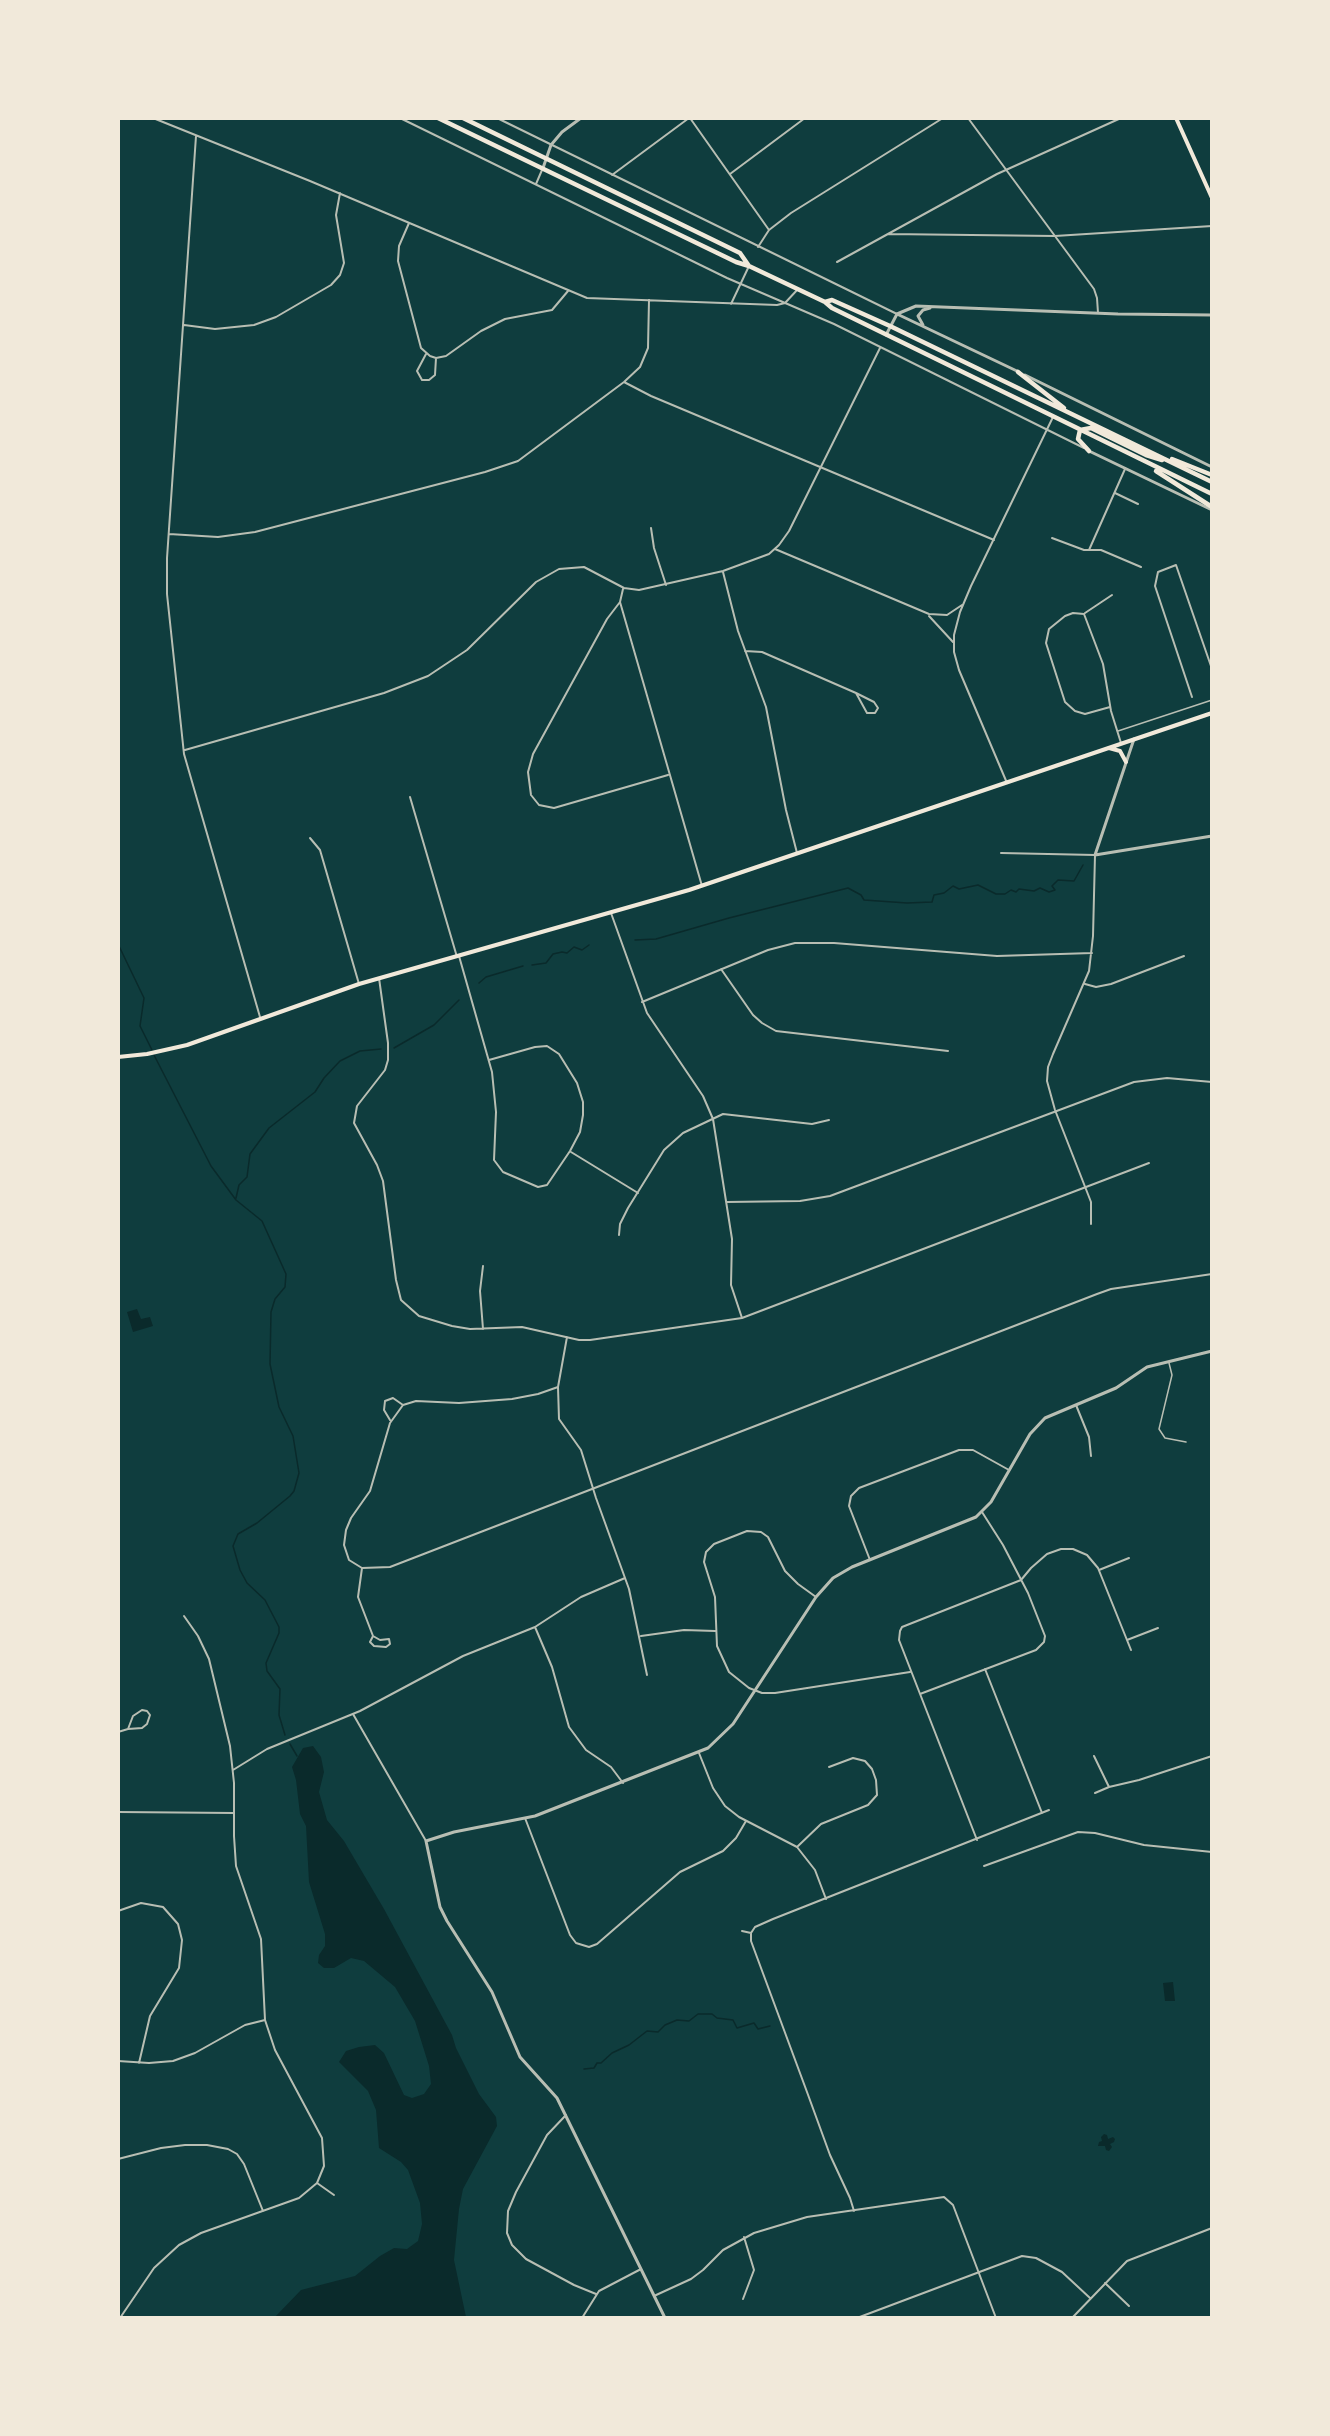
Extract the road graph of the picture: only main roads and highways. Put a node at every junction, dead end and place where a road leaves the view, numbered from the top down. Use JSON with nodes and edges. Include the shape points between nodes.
{"nodes":[{"id":1,"x":438,"y":118,"type":"edge"},
{"id":2,"x":463,"y":118,"type":"edge"},
{"id":3,"x":1176,"y":118,"type":"edge"},
{"id":4,"x":1212,"y":198,"type":"edge"},
{"id":5,"x":748,"y":266,"type":"junction"},
{"id":6,"x":825,"y":302,"type":"junction"},
{"id":7,"x":1018,"y":372,"type":"road end"},
{"id":8,"x":1070,"y":413,"type":"junction"},
{"id":9,"x":1080,"y":430,"type":"junction"},
{"id":10,"x":1137,"y":446,"type":"junction"},
{"id":11,"x":1089,"y":451,"type":"road end"},
{"id":12,"x":1136,"y":458,"type":"junction"},
{"id":13,"x":1170,"y":461,"type":"junction"},
{"id":14,"x":1212,"y":475,"type":"edge"},
{"id":15,"x":1212,"y":483,"type":"edge"},
{"id":16,"x":1212,"y":494,"type":"edge"},
{"id":17,"x":1212,"y":509,"type":"edge"},
{"id":18,"x":1212,"y":713,"type":"edge"},
{"id":19,"x":1108,"y":748,"type":"junction"},
{"id":20,"x":1126,"y":762,"type":"road end"},
{"id":21,"x":118,"y":1057,"type":"edge"}],
"edges":[{"from":1,"to":5,"type":"highway"},
{"from":2,"to":5,"type":"highway","via":[[740,253]]},
{"from":3,"to":4,"type":"main road"},
{"from":5,"to":6,"type":"highway"},
{"from":6,"to":8,"type":"highway","via":[[832,300],[890,326]]},
{"from":6,"to":9,"type":"highway"},
{"from":7,"to":8,"type":"highway"},
{"from":8,"to":10,"type":"highway"},
{"from":9,"to":11,"type":"highway","via":[[1078,439]]},
{"from":9,"to":12,"type":"highway"},
{"from":9,"to":13,"type":"highway","via":[[1091,428],[1152,457]]},
{"from":10,"to":13,"type":"highway"},
{"from":10,"to":14,"type":"highway"},
{"from":12,"to":16,"type":"highway"},
{"from":12,"to":17,"type":"highway"},
{"from":13,"to":15,"type":"highway"},
{"from":18,"to":19,"type":"main road"},
{"from":19,"to":20,"type":"main road","via":[[1120,751]]},
{"from":19,"to":21,"type":"main road","via":[[702,886],[359,984],[170,1050]]}]}
